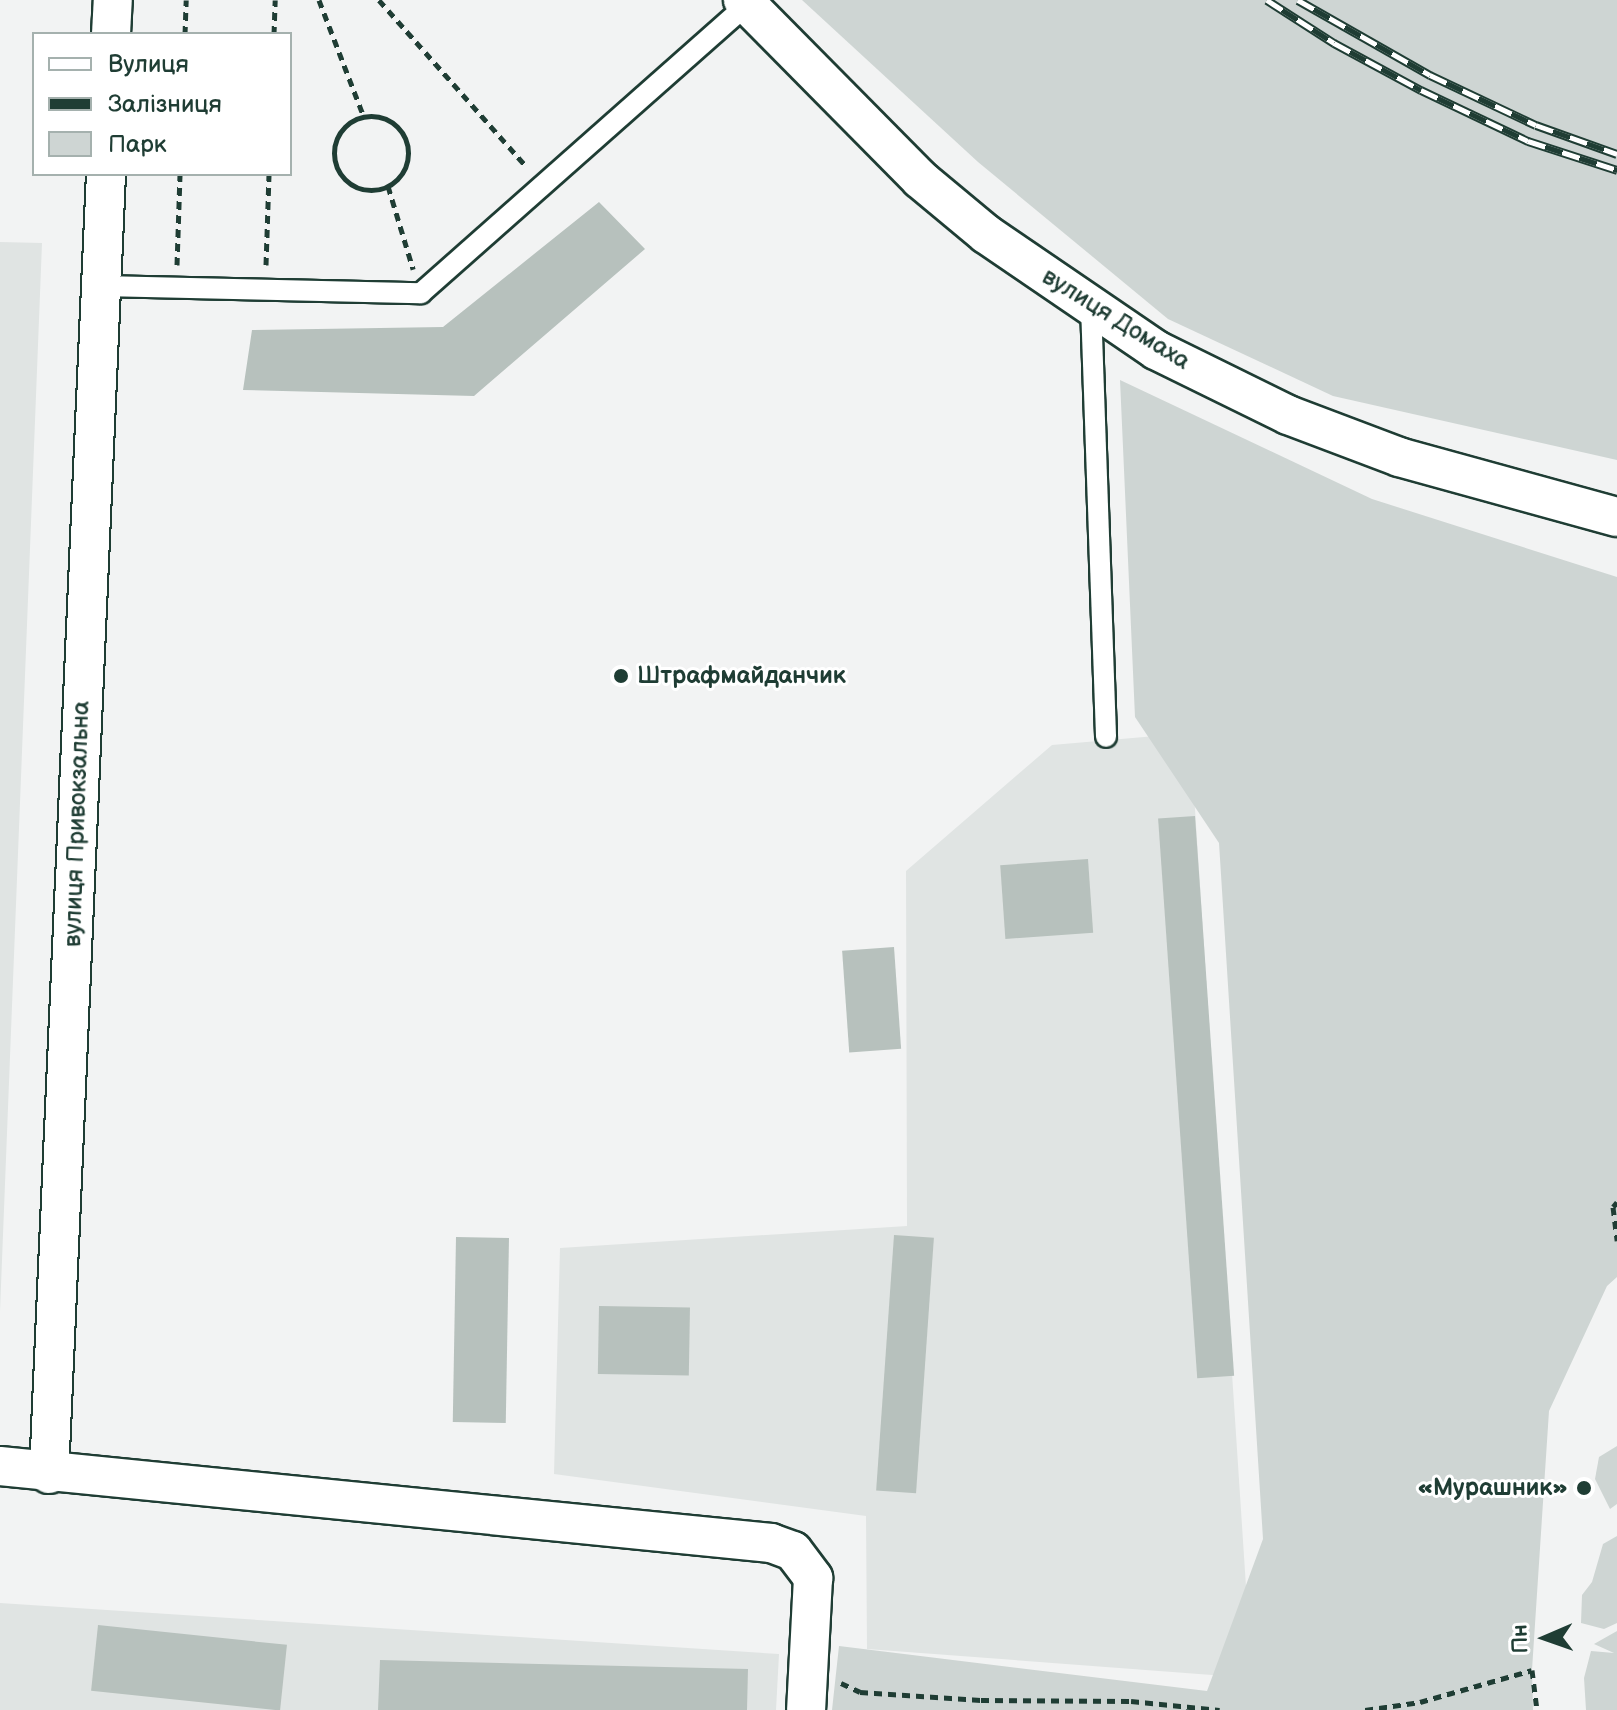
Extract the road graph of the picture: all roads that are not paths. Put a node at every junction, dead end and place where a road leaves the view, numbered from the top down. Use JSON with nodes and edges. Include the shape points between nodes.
{"nodes":[{"id":1,"x":113,"y":0,"type":"edge"},
{"id":2,"x":745,"y":2,"type":"edge"},
{"id":3,"x":111,"y":32,"type":"edge"},
{"id":4,"x":106,"y":176,"type":"edge"},
{"id":5,"x":101,"y":286,"type":"junction"},
{"id":6,"x":1091,"y":306,"type":"junction"},
{"id":7,"x":1617,"y":517,"type":"edge"},
{"id":8,"x":1106,"y":737,"type":"dead end"},
{"id":9,"x":0,"y":1466,"type":"edge"},
{"id":10,"x":49,"y":1474,"type":"junction"},
{"id":11,"x":806,"y":1710,"type":"edge"}],
"edges":[{"from":1,"to":3,"type":"street"},
{"from":2,"to":5,"type":"lane","via":[[421,293]]},
{"from":2,"to":6,"type":"street","name":"вулиця Домаха","via":[[920,179],[986,234]]},
{"from":4,"to":5,"type":"street","name":"вулиця Привокзальна"},
{"from":5,"to":10,"type":"street","name":"вулиця Привокзальна"},
{"from":6,"to":7,"type":"street","name":"вулиця Домаха","via":[[1156,350],[1288,415],[1399,457]]},
{"from":6,"to":8,"type":"lane"},
{"from":9,"to":10,"type":"street"},
{"from":10,"to":11,"type":"street","via":[[771,1543],[793,1551],[813,1578]]}]}
